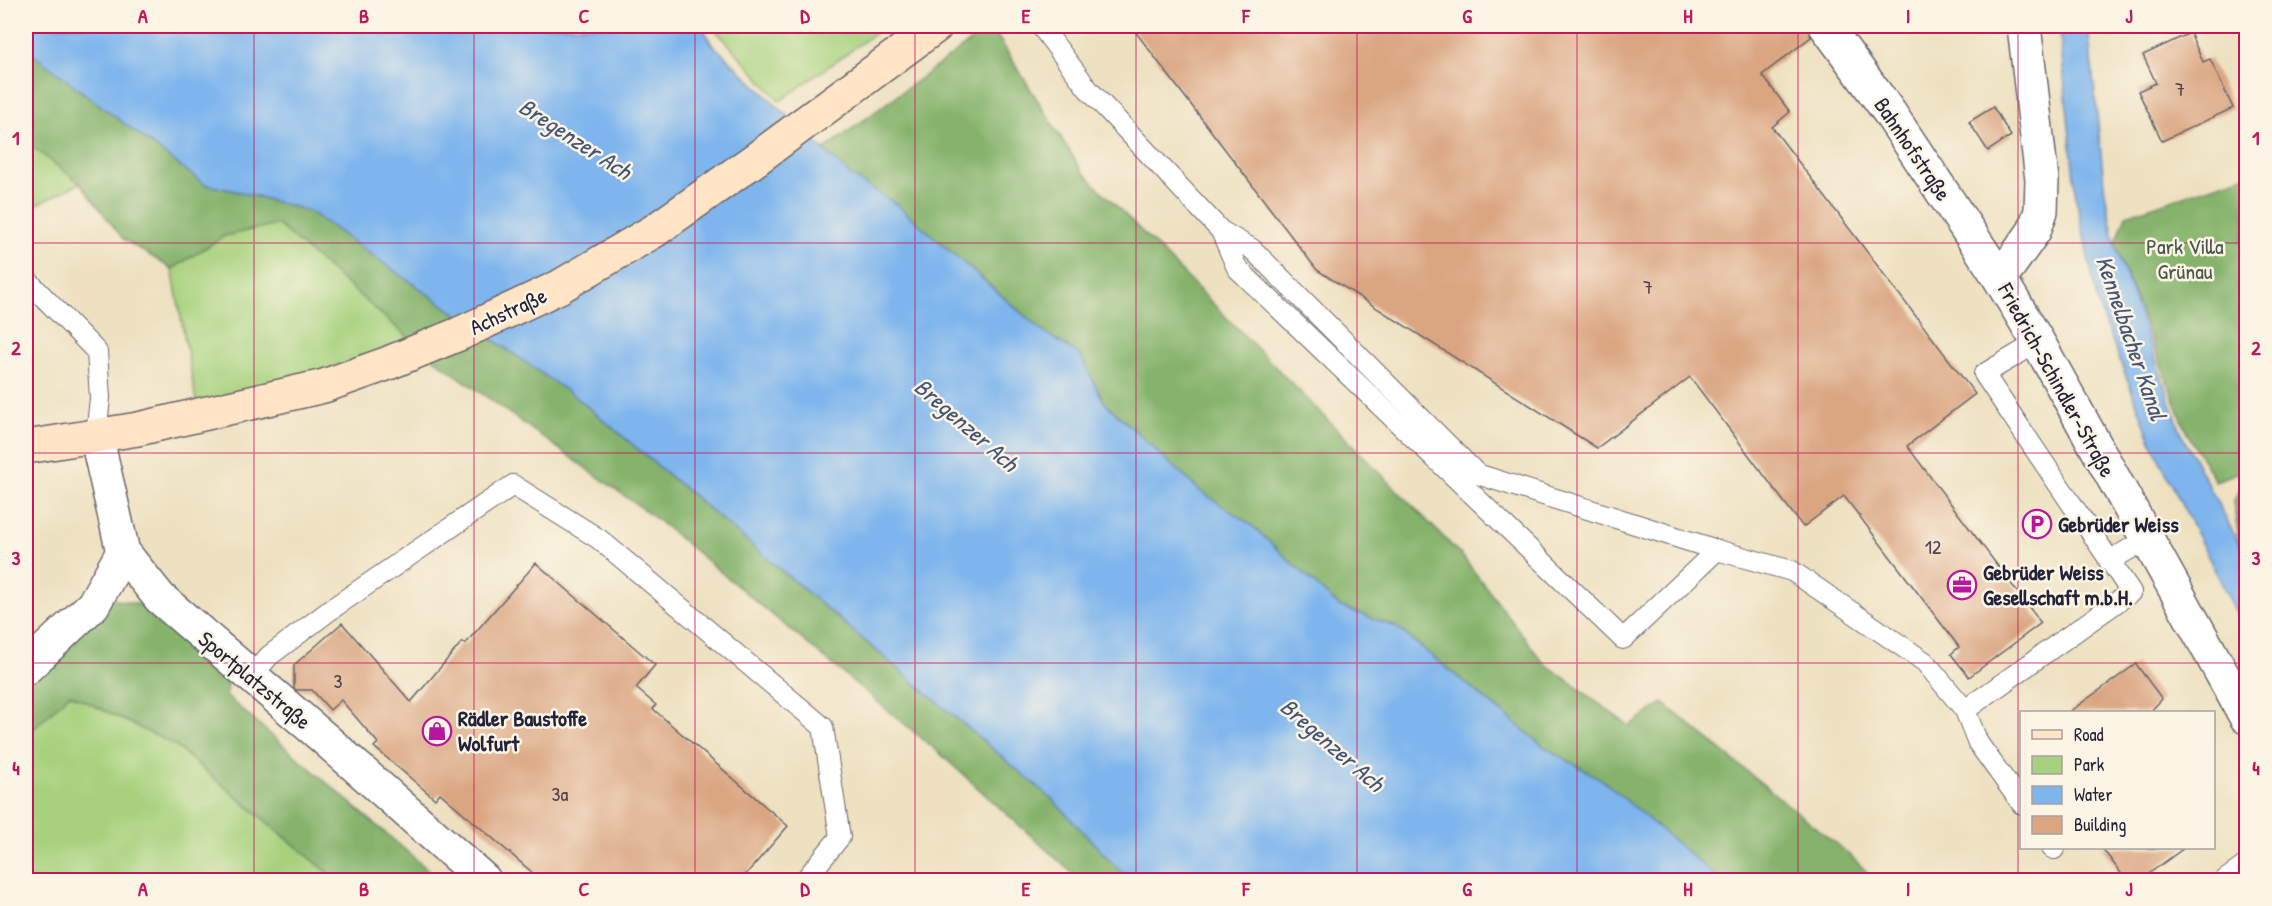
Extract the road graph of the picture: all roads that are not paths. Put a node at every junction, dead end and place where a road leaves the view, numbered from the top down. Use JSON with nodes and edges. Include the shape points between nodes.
{"nodes":[{"id":1,"x":1041,"y":26,"type":"edge"},
{"id":2,"x":1826,"y":26,"type":"edge"},
{"id":3,"x":2024,"y":26,"type":"edge"},
{"id":4,"x":931,"y":29,"type":"edge"},
{"id":5,"x":1221,"y":231,"type":"junction"},
{"id":6,"x":1997,"y":274,"type":"junction"},
{"id":7,"x":26,"y":279,"type":"edge"},
{"id":8,"x":2038,"y":342,"type":"junction"},
{"id":9,"x":96,"y":435,"type":"junction"},
{"id":10,"x":26,"y":447,"type":"edge"},
{"id":11,"x":2147,"y":539,"type":"junction"},
{"id":12,"x":1717,"y":550,"type":"junction"},
{"id":13,"x":123,"y":552,"type":"junction"},
{"id":14,"x":2109,"y":561,"type":"junction"},
{"id":15,"x":26,"y":668,"type":"edge"},
{"id":16,"x":251,"y":677,"type":"junction"},
{"id":17,"x":1965,"y":710,"type":"junction"},
{"id":18,"x":2247,"y":717,"type":"edge"},
{"id":19,"x":2020,"y":801,"type":"edge"},
{"id":20,"x":2247,"y":866,"type":"edge"},
{"id":21,"x":484,"y":880,"type":"edge"},
{"id":22,"x":805,"y":880,"type":"edge"},
{"id":23,"x":2225,"y":880,"type":"edge"}],
"edges":[{"from":1,"to":5,"type":"lane","via":[[1088,89]]},
{"from":2,"to":6,"type":"street","name":"Bahnhofstraße","via":[[1889,112]]},
{"from":3,"to":6,"type":"street","name":"Friedrich-Schindler-Straße","via":[[2042,180],[2041,211],[2034,231],[2009,266]]},
{"from":4,"to":9,"type":"main road","name":"Achstraße","via":[[654,231],[559,287],[459,334],[339,381]]},
{"from":5,"to":12,"type":"lane","via":[[1252,249],[1477,474]]},
{"from":5,"to":12,"type":"lane","via":[[1237,268],[1623,639]]},
{"from":6,"to":8,"type":"street","name":"Friedrich-Schindler-Straße"},
{"from":7,"to":9,"type":"lane","via":[[97,352],[100,398]]},
{"from":8,"to":11,"type":"street","name":"Friedrich-Schindler-Straße"},
{"from":8,"to":14,"type":"lane","via":[[1984,374]]},
{"from":9,"to":10,"type":"main road","name":"Achstraße"},
{"from":9,"to":13,"type":"street","name":"Sportplatzstraße"},
{"from":11,"to":14,"type":"lane"},
{"from":11,"to":18,"type":"street","name":"Friedrich-Schindler-Straße"},
{"from":12,"to":17,"type":"lane","via":[[1792,571],[1925,662]]},
{"from":13,"to":15,"type":"street","via":[[93,605]]},
{"from":13,"to":16,"type":"street","name":"Sportplatzstraße","via":[[160,598]]},
{"from":14,"to":17,"type":"lane","via":[[2131,592]]},
{"from":16,"to":21,"type":"street","name":"Sportplatzstraße"},
{"from":16,"to":22,"type":"lane","via":[[269,656],[333,608],[513,485],[599,539],[823,727],[840,837]]},
{"from":17,"to":19,"type":"lane","via":[[1977,743]]},
{"from":20,"to":23,"type":"lane"}]}
